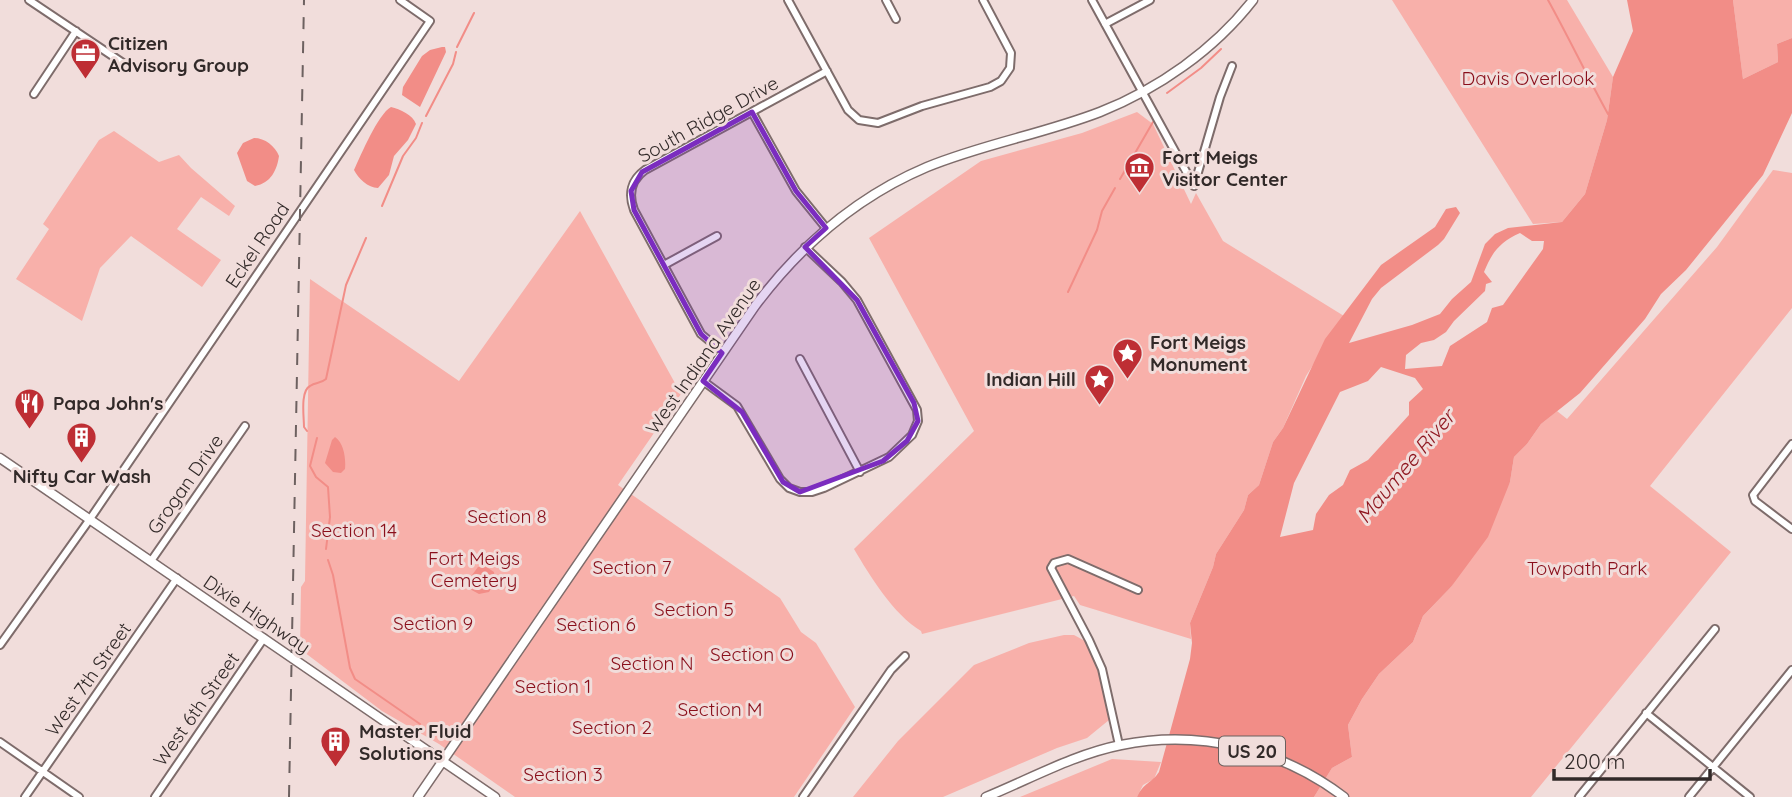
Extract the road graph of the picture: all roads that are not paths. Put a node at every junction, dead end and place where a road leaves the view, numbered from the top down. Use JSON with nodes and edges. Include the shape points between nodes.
{"nodes":[{"id":1,"x":29,"y":0,"type":"edge"},
{"id":2,"x":400,"y":0,"type":"edge"},
{"id":3,"x":788,"y":0,"type":"edge"},
{"id":4,"x":886,"y":0,"type":"edge"},
{"id":5,"x":983,"y":0,"type":"edge"},
{"id":6,"x":1092,"y":0,"type":"edge"},
{"id":7,"x":1150,"y":0,"type":"edge"},
{"id":8,"x":1253,"y":0,"type":"edge"},
{"id":9,"x":896,"y":19,"type":"dead end"},
{"id":10,"x":1105,"y":24,"type":"junction"},
{"id":11,"x":76,"y":31,"type":"junction"},
{"id":12,"x":126,"y":65,"type":"dead end"},
{"id":13,"x":1232,"y":66,"type":"dead end"},
{"id":14,"x":827,"y":71,"type":"junction"},
{"id":15,"x":1143,"y":92,"type":"junction"},
{"id":16,"x":34,"y":94,"type":"dead end"},
{"id":17,"x":752,"y":112,"type":"junction"},
{"id":18,"x":826,"y":228,"type":"junction"},
{"id":19,"x":717,"y":236,"type":"dead end"},
{"id":20,"x":805,"y":247,"type":"junction"},
{"id":21,"x":664,"y":265,"type":"junction"},
{"id":22,"x":723,"y":352,"type":"junction"},
{"id":23,"x":800,"y":359,"type":"dead end"},
{"id":24,"x":704,"y":381,"type":"junction"},
{"id":25,"x":245,"y":425,"type":"dead end"},
{"id":26,"x":1792,"y":444,"type":"edge"},
{"id":27,"x":2,"y":462,"type":"edge"},
{"id":28,"x":860,"y":472,"type":"junction"},
{"id":29,"x":90,"y":519,"type":"junction"},
{"id":30,"x":1792,"y":529,"type":"edge"},
{"id":31,"x":151,"y":561,"type":"junction"},
{"id":32,"x":177,"y":579,"type":"junction"},
{"id":33,"x":1138,"y":590,"type":"dead end"},
{"id":34,"x":1715,"y":629,"type":"dead end"},
{"id":35,"x":264,"y":638,"type":"junction"},
{"id":36,"x":0,"y":645,"type":"edge"},
{"id":37,"x":905,"y":656,"type":"dead end"},
{"id":38,"x":1791,"y":675,"type":"edge"},
{"id":39,"x":1646,"y":713,"type":"junction"},
{"id":40,"x":0,"y":743,"type":"edge"},
{"id":41,"x":1119,"y":745,"type":"junction"},
{"id":42,"x":443,"y":761,"type":"junction"},
{"id":43,"x":1713,"y":767,"type":"junction"},
{"id":44,"x":42,"y":772,"type":"junction"},
{"id":45,"x":25,"y":797,"type":"edge"},
{"id":46,"x":79,"y":797,"type":"edge"},
{"id":47,"x":155,"y":797,"type":"edge"},
{"id":48,"x":418,"y":797,"type":"edge"},
{"id":49,"x":495,"y":797,"type":"edge"},
{"id":50,"x":803,"y":797,"type":"edge"},
{"id":51,"x":986,"y":797,"type":"edge"},
{"id":52,"x":1344,"y":797,"type":"edge"},
{"id":53,"x":1579,"y":797,"type":"edge"},
{"id":54,"x":1689,"y":797,"type":"edge"},
{"id":55,"x":1751,"y":797,"type":"edge"}],
"edges":[{"from":1,"to":11,"type":"street"},
{"from":2,"to":29,"type":"street","name":"Eckel Road","via":[[430,21]]},
{"from":3,"to":14,"type":"street"},
{"from":4,"to":9,"type":"street"},
{"from":5,"to":14,"type":"street","via":[[1012,57],[1008,72],[994,85],[871,123],[850,113]]},
{"from":6,"to":10,"type":"street"},
{"from":7,"to":10,"type":"street"},
{"from":8,"to":15,"type":"main road","name":"West Indiana Avenue","via":[[1204,50]]},
{"from":10,"to":15,"type":"street"},
{"from":11,"to":12,"type":"street"},
{"from":11,"to":16,"type":"street"},
{"from":13,"to":15,"type":"street","via":[[1194,186]]},
{"from":14,"to":17,"type":"street","name":"South Ridge Drive"},
{"from":15,"to":18,"type":"main road","name":"West Indiana Avenue","via":[[1087,117],[925,168]]},
{"from":17,"to":18,"type":"street","via":[[790,181]]},
{"from":17,"to":21,"type":"street","name":"South Ridge Drive","via":[[645,170],[635,180],[632,207]]},
{"from":18,"to":20,"type":"main road","name":"West Indiana Avenue"},
{"from":19,"to":21,"type":"street"},
{"from":20,"to":22,"type":"main road","name":"West Indiana Avenue"},
{"from":20,"to":28,"type":"street","via":[[857,300],[917,410],[916,428],[908,441]]},
{"from":21,"to":22,"type":"street","name":"South Ridge Drive","via":[[701,334]]},
{"from":22,"to":24,"type":"main road","name":"West Indiana Avenue"},
{"from":23,"to":28,"type":"street"},
{"from":24,"to":28,"type":"street","via":[[737,406],[789,488],[812,492]]},
{"from":24,"to":42,"type":"main road","name":"West Indiana Avenue"},
{"from":25,"to":31,"type":"street","name":"Grogan Drive"},
{"from":26,"to":30,"type":"street","via":[[1753,497]]},
{"from":27,"to":29,"type":"main road","name":"Dixie Highway"},
{"from":29,"to":31,"type":"main road","name":"Dixie Highway"},
{"from":29,"to":36,"type":"street"},
{"from":31,"to":32,"type":"main road","name":"Dixie Highway"},
{"from":32,"to":35,"type":"main road","name":"Dixie Highway"},
{"from":32,"to":44,"type":"street","name":"West 7th Street"},
{"from":33,"to":41,"type":"street","via":[[1068,559],[1051,568],[1099,662]]},
{"from":34,"to":39,"type":"street"},
{"from":35,"to":42,"type":"main road","name":"Dixie Highway"},
{"from":35,"to":47,"type":"street","name":"West 6th Street"},
{"from":37,"to":50,"type":"street"},
{"from":38,"to":43,"type":"street"},
{"from":39,"to":43,"type":"street"},
{"from":39,"to":53,"type":"street"},
{"from":40,"to":44,"type":"street"},
{"from":41,"to":51,"type":"main road","number":"US 20"},
{"from":41,"to":52,"type":"main road","number":"US 20","via":[[1208,741],[1247,749],[1297,767]]},
{"from":42,"to":48,"type":"main road","name":"West Indiana Avenue"},
{"from":42,"to":49,"type":"main road","name":"Dixie Highway"},
{"from":43,"to":54,"type":"street"},
{"from":43,"to":55,"type":"street"},
{"from":44,"to":45,"type":"street","name":"West 7th Street"},
{"from":44,"to":46,"type":"street"}]}
